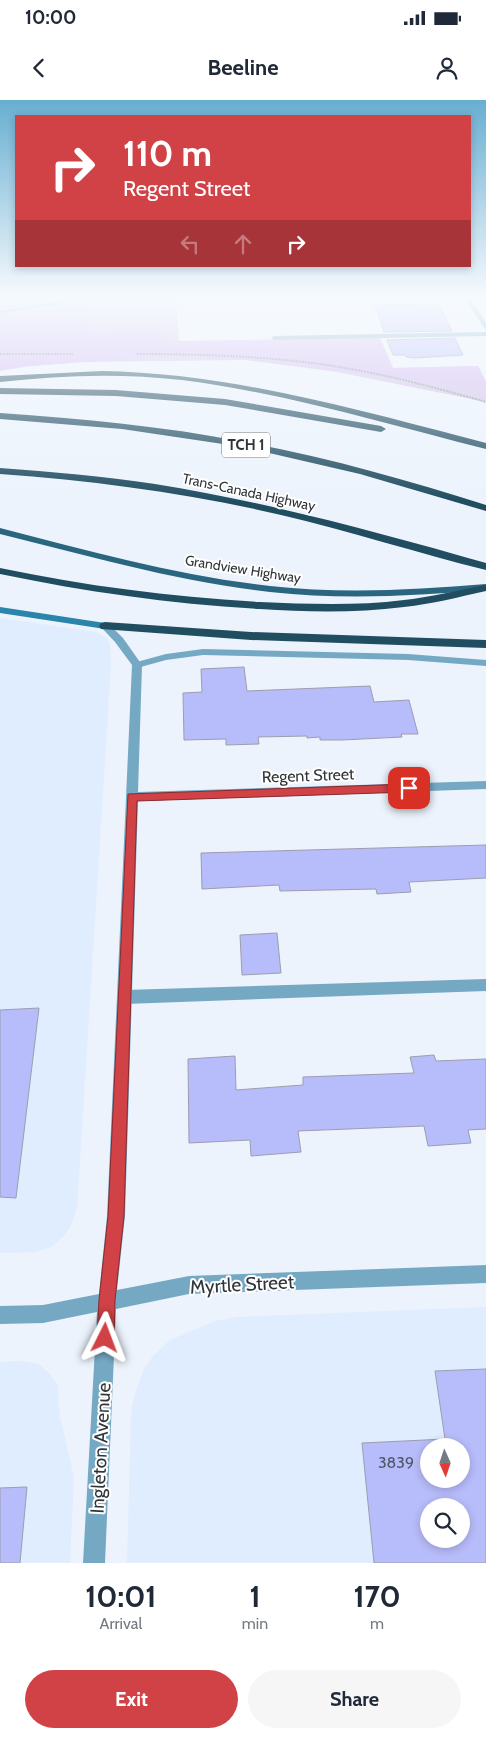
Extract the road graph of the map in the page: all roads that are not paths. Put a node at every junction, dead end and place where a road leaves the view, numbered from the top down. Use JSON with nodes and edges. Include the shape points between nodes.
{"nodes":[{"id":1,"x":0,"y":379,"type":"edge"},
{"id":2,"x":0,"y":391,"type":"edge"},
{"id":3,"x":0,"y":416,"type":"edge"},
{"id":4,"x":486,"y":447,"type":"edge"},
{"id":5,"x":0,"y":471,"type":"edge"},
{"id":6,"x":486,"y":508,"type":"edge"},
{"id":7,"x":0,"y":532,"type":"edge"},
{"id":8,"x":486,"y":567,"type":"edge"},
{"id":9,"x":0,"y":571,"type":"edge"},
{"id":10,"x":486,"y":588,"type":"edge"},
{"id":11,"x":0,"y":610,"type":"edge"},
{"id":12,"x":105,"y":626,"type":"junction"},
{"id":13,"x":486,"y":644,"type":"edge"},
{"id":14,"x":486,"y":663,"type":"edge"},
{"id":15,"x":137,"y":665,"type":"junction"},
{"id":16,"x":486,"y":785,"type":"edge"},
{"id":17,"x":132,"y":797,"type":"junction"},
{"id":18,"x":486,"y":985,"type":"edge"},
{"id":19,"x":126,"y":998,"type":"junction"},
{"id":20,"x":486,"y":1274,"type":"edge"},
{"id":21,"x":107,"y":1300,"type":"junction"},
{"id":22,"x":0,"y":1315,"type":"edge"},
{"id":23,"x":94,"y":1563,"type":"edge"}],
"edges":[{"from":1,"to":4,"type":"highway","via":[[83,373],[157,375],[204,381],[255,389],[396,422]]},
{"from":2,"to":4,"type":"highway","via":[[116,393],[225,402]]},
{"from":3,"to":6,"type":"highway","number":"TCH 1","via":[[158,430],[246,444],[413,484]]},
{"from":5,"to":8,"type":"highway","name":"Trans-Canada Highway","via":[[155,487],[256,507]]},
{"from":7,"to":10,"type":"main road","name":"Grandview Highway","via":[[214,581],[306,592],[364,595]]},
{"from":9,"to":10,"type":"highway","via":[[112,593],[222,604],[326,607],[423,601]]},
{"from":11,"to":12,"type":"main road"},
{"from":12,"to":13,"type":"highway","via":[[250,636]]},
{"from":12,"to":15,"type":"street"},
{"from":14,"to":15,"type":"street","via":[[408,657],[203,652]]},
{"from":15,"to":17,"type":"street","name":"Ingleton Avenue"},
{"from":16,"to":17,"type":"street","name":"Regent Street"},
{"from":17,"to":19,"type":"street","name":"Ingleton Avenue"},
{"from":18,"to":19,"type":"street"},
{"from":19,"to":21,"type":"street","name":"Ingleton Avenue","via":[[116,1216]]},
{"from":20,"to":21,"type":"street","name":"Myrtle Street","via":[[189,1285]]},
{"from":21,"to":22,"type":"street","name":"Myrtle Street","via":[[43,1314]]},
{"from":21,"to":23,"type":"street","name":"Ingleton Avenue"}]}
